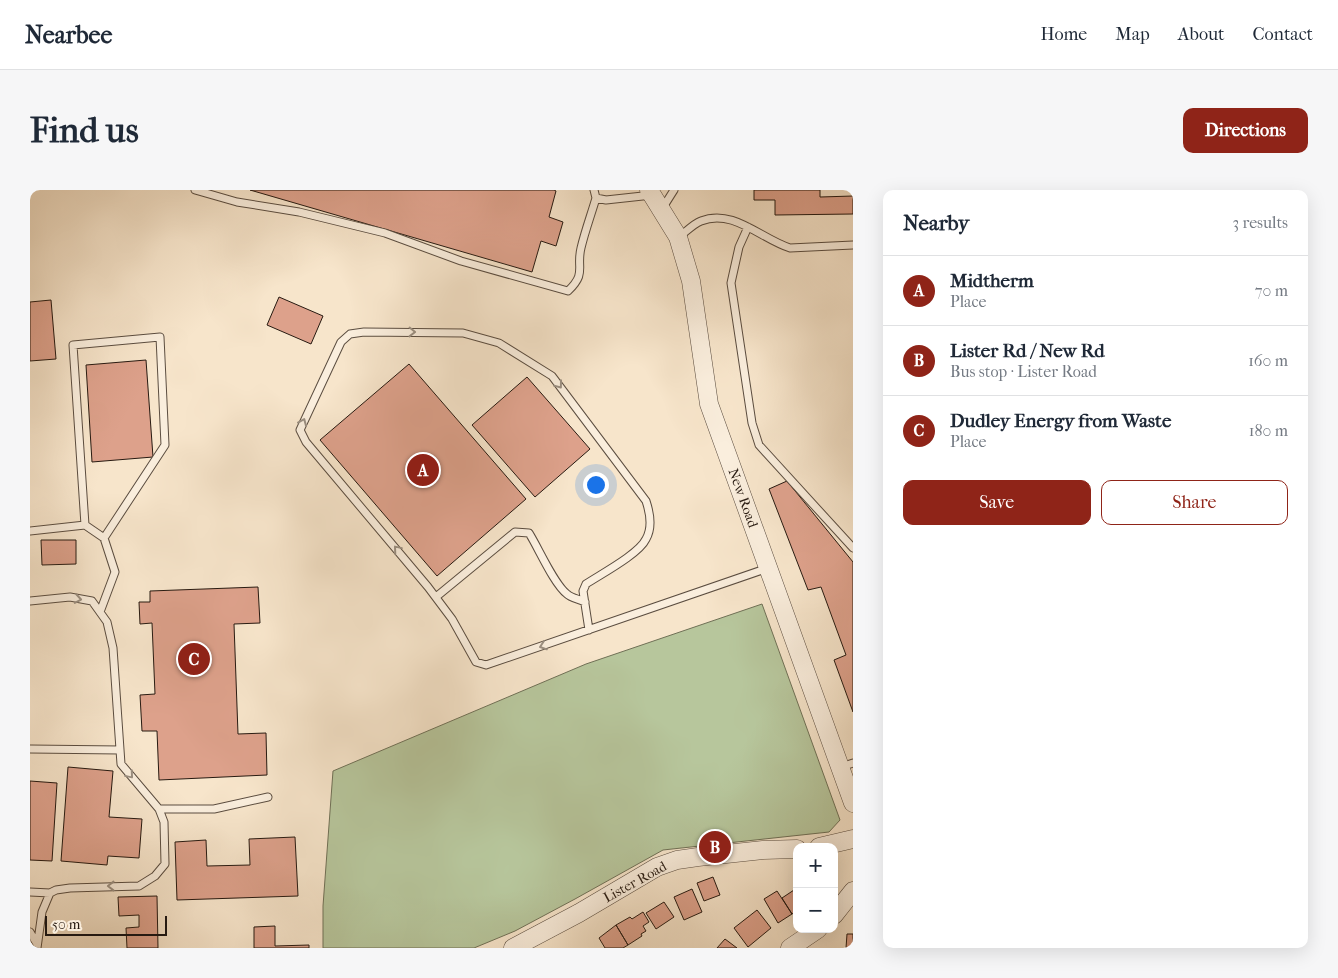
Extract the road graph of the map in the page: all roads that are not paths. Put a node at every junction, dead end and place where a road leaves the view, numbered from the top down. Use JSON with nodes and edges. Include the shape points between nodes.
{"nodes":[{"id":1,"x":195,"y":190,"type":"edge"},
{"id":2,"x":594,"y":190,"type":"edge"},
{"id":3,"x":674,"y":190,"type":"edge"},
{"id":4,"x":596,"y":198,"type":"junction"},
{"id":5,"x":654,"y":198,"type":"edge"},
{"id":6,"x":748,"y":227,"type":"junction"},
{"id":7,"x":678,"y":237,"type":"junction"},
{"id":8,"x":853,"y":245,"type":"edge"},
{"id":9,"x":85,"y":525,"type":"junction"},
{"id":10,"x":30,"y":531,"type":"edge"},
{"id":11,"x":104,"y":538,"type":"junction"},
{"id":12,"x":853,"y":548,"type":"edge"},
{"id":13,"x":768,"y":568,"type":"junction"},
{"id":14,"x":436,"y":598,"type":"junction"},
{"id":15,"x":30,"y":600,"type":"edge"},
{"id":16,"x":585,"y":602,"type":"junction"},
{"id":17,"x":100,"y":612,"type":"junction"},
{"id":18,"x":589,"y":630,"type":"junction"},
{"id":19,"x":30,"y":749,"type":"edge"},
{"id":20,"x":120,"y":750,"type":"junction"},
{"id":21,"x":847,"y":765,"type":"edge"},
{"id":22,"x":268,"y":797,"type":"dead end"},
{"id":23,"x":853,"y":804,"type":"edge"},
{"id":24,"x":158,"y":810,"type":"junction"},
{"id":25,"x":853,"y":839,"type":"edge"},
{"id":26,"x":836,"y":843,"type":"edge"},
{"id":27,"x":793,"y":849,"type":"edge"},
{"id":28,"x":853,"y":891,"type":"edge"},
{"id":29,"x":30,"y":892,"type":"edge"},
{"id":30,"x":50,"y":893,"type":"junction"},
{"id":31,"x":838,"y":910,"type":"edge"},
{"id":32,"x":30,"y":932,"type":"edge"},
{"id":33,"x":812,"y":933,"type":"edge"},
{"id":34,"x":37,"y":946,"type":"edge"},
{"id":35,"x":513,"y":948,"type":"edge"},
{"id":36,"x":790,"y":948,"type":"edge"}],
"edges":[{"from":1,"to":4,"type":"lane","via":[[385,233],[461,261],[568,291],[581,272],[580,250]]},
{"from":2,"to":4,"type":"lane"},
{"from":3,"to":5,"type":"lane"},
{"from":4,"to":5,"type":"lane"},
{"from":5,"to":7,"type":"street","name":"New Road"},
{"from":6,"to":7,"type":"lane","via":[[713,217]]},
{"from":6,"to":8,"type":"lane","via":[[790,248]]},
{"from":6,"to":12,"type":"lane","via":[[739,247],[731,283],[752,423],[759,445]]},
{"from":7,"to":13,"type":"street","name":"New Road","via":[[691,281],[709,404]]},
{"from":9,"to":10,"type":"lane"},
{"from":9,"to":11,"type":"lane"},
{"from":9,"to":11,"type":"lane","via":[[73,345],[160,337],[165,446]]},
{"from":11,"to":17,"type":"lane","via":[[115,572]]},
{"from":13,"to":18,"type":"lane"},
{"from":13,"to":21,"type":"street","name":"New Road"},
{"from":14,"to":16,"type":"lane","via":[[515,532],[529,533],[559,586],[568,595]]},
{"from":14,"to":16,"type":"lane","one_way":true,"via":[[306,442],[300,430],[341,342],[350,334],[463,333],[499,343],[552,376],[646,501],[651,518],[647,539],[638,550],[586,584],[583,591]]},
{"from":18,"to":14,"type":"lane","one_way":true,"via":[[486,665],[476,662]]},
{"from":15,"to":17,"type":"lane","one_way":true,"via":[[70,597],[92,602]]},
{"from":16,"to":18,"type":"lane"},
{"from":17,"to":20,"type":"lane","via":[[108,622],[113,648]]},
{"from":19,"to":20,"type":"lane"},
{"from":20,"to":24,"type":"lane","one_way":true,"via":[[121,764]]},
{"from":21,"to":23,"type":"street","name":"New Road"},
{"from":22,"to":24,"type":"lane","via":[[214,809]]},
{"from":24,"to":30,"type":"lane","one_way":true,"via":[[164,822],[165,864],[155,876],[139,886],[70,888]]},
{"from":25,"to":26,"type":"street"},
{"from":27,"to":35,"type":"street","name":"Lister Road","via":[[698,857],[657,867]]},
{"from":28,"to":31,"type":"street"},
{"from":29,"to":30,"type":"lane"},
{"from":30,"to":34,"type":"lane","via":[[42,912]]},
{"from":32,"to":34,"type":"lane"},
{"from":33,"to":36,"type":"street"}]}
